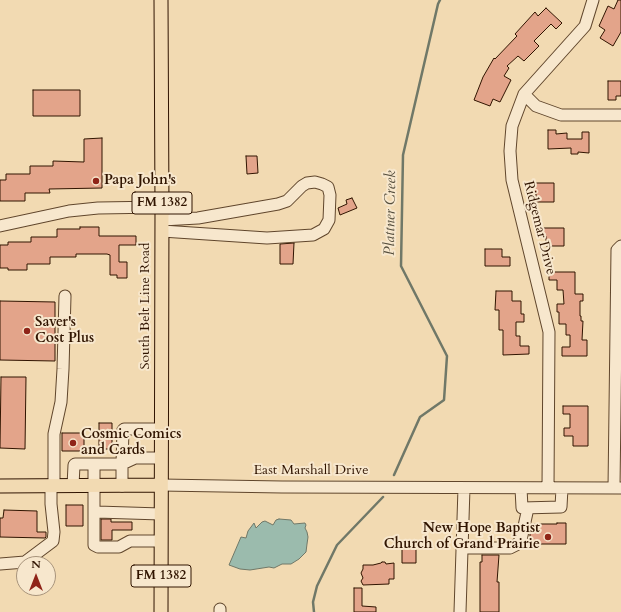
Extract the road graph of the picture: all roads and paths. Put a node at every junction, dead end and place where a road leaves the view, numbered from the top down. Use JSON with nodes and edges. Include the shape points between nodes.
{"nodes":[{"id":1,"x":161,"y":0,"type":"edge"},
{"id":2,"x":593,"y":0,"type":"edge"},
{"id":3,"x":524,"y":94,"type":"junction"},
{"id":4,"x":621,"y":115,"type":"edge"},
{"id":5,"x":162,"y":219,"type":"junction"},
{"id":6,"x":0,"y":226,"type":"edge"},
{"id":7,"x":621,"y":246,"type":"edge"},
{"id":8,"x":619,"y":264,"type":"edge"},
{"id":9,"x":65,"y":296,"type":"dead end"},
{"id":10,"x":618,"y":350,"type":"edge"},
{"id":11,"x":162,"y":429,"type":"junction"},
{"id":12,"x":161,"y":458,"type":"junction"},
{"id":13,"x":94,"y":464,"type":"junction"},
{"id":14,"x":122,"y":464,"type":"junction"},
{"id":15,"x":161,"y":485,"type":"junction"},
{"id":16,"x":0,"y":486,"type":"edge"},
{"id":17,"x":52,"y":486,"type":"junction"},
{"id":18,"x":74,"y":486,"type":"junction"},
{"id":19,"x":94,"y":486,"type":"junction"},
{"id":20,"x":122,"y":486,"type":"junction"},
{"id":21,"x":464,"y":488,"type":"junction"},
{"id":22,"x":520,"y":488,"type":"junction"},
{"id":23,"x":548,"y":488,"type":"junction"},
{"id":24,"x":562,"y":488,"type":"junction"},
{"id":25,"x":618,"y":488,"type":"edge"},
{"id":26,"x":528,"y":508,"type":"junction"},
{"id":27,"x":94,"y":509,"type":"junction"},
{"id":28,"x":161,"y":514,"type":"junction"},
{"id":29,"x":161,"y":541,"type":"junction"},
{"id":30,"x":462,"y":548,"type":"junction"},
{"id":31,"x":0,"y":564,"type":"edge"},
{"id":32,"x":161,"y":612,"type":"edge"},
{"id":33,"x":460,"y":612,"type":"edge"}],
"edges":[{"from":1,"to":5,"type":"main road","name":"South Belt Line Road","number":"FM 1382"},
{"from":2,"to":3,"type":"street","name":"Ridgemar Drive","via":[[585,26]]},
{"from":3,"to":4,"type":"street","via":[[536,106],[561,115]]},
{"from":3,"to":23,"type":"street","name":"Ridgemar Drive","via":[[512,126],[510,151],[512,180],[550,332]]},
{"from":5,"to":5,"type":"street","via":[[268,238],[313,235],[324,229],[329,220],[330,195],[328,187],[315,182],[307,183],[287,201],[278,204],[198,218]]},
{"from":5,"to":6,"type":"street","via":[[98,208],[69,211]]},
{"from":5,"to":11,"type":"main road","name":"South Belt Line Road","number":"FM 1382"},
{"from":7,"to":8,"type":"street","via":[[617,250]]},
{"from":8,"to":10,"type":"street"},
{"from":9,"to":17,"type":"street","via":[[61,402],[54,434]]},
{"from":10,"to":25,"type":"street"},
{"from":11,"to":12,"type":"main road","name":"South Belt Line Road","number":"FM 1382"},
{"from":11,"to":14,"type":"street","via":[[124,429]]},
{"from":12,"to":14,"type":"street","via":[[134,458]]},
{"from":12,"to":15,"type":"main road","name":"South Belt Line Road","number":"FM 1382"},
{"from":13,"to":14,"type":"street"},
{"from":13,"to":18,"type":"street","via":[[74,465]]},
{"from":13,"to":19,"type":"street"},
{"from":14,"to":20,"type":"street"},
{"from":15,"to":20,"type":"main road","name":"East Marshall Drive"},
{"from":15,"to":21,"type":"street","name":"East Marshall Drive"},
{"from":15,"to":28,"type":"main road","name":"South Belt Line Road","number":"FM 1382"},
{"from":16,"to":17,"type":"main road","name":"East Marshall Drive"},
{"from":17,"to":18,"type":"main road","name":"East Marshall Drive"},
{"from":17,"to":31,"type":"street","via":[[50,504],[53,541],[25,562]]},
{"from":18,"to":19,"type":"main road","name":"East Marshall Drive"},
{"from":19,"to":20,"type":"main road","name":"East Marshall Drive"},
{"from":19,"to":27,"type":"street"},
{"from":21,"to":22,"type":"street","name":"East Marshall Drive"},
{"from":21,"to":30,"type":"street"},
{"from":22,"to":23,"type":"street","name":"East Marshall Drive"},
{"from":22,"to":26,"type":"street","via":[[522,508]]},
{"from":23,"to":24,"type":"street","name":"East Marshall Drive"},
{"from":24,"to":25,"type":"street","name":"East Marshall Drive"},
{"from":24,"to":26,"type":"street","via":[[561,507]]},
{"from":26,"to":30,"type":"street","via":[[520,540],[516,546]]},
{"from":27,"to":28,"type":"street","via":[[97,512]]},
{"from":27,"to":29,"type":"street","via":[[94,544],[98,547],[119,547],[130,541]]},
{"from":28,"to":29,"type":"main road","name":"South Belt Line Road","number":"FM 1382"},
{"from":29,"to":32,"type":"main road","name":"South Belt Line Road","number":"FM 1382"},
{"from":30,"to":33,"type":"street"}]}
